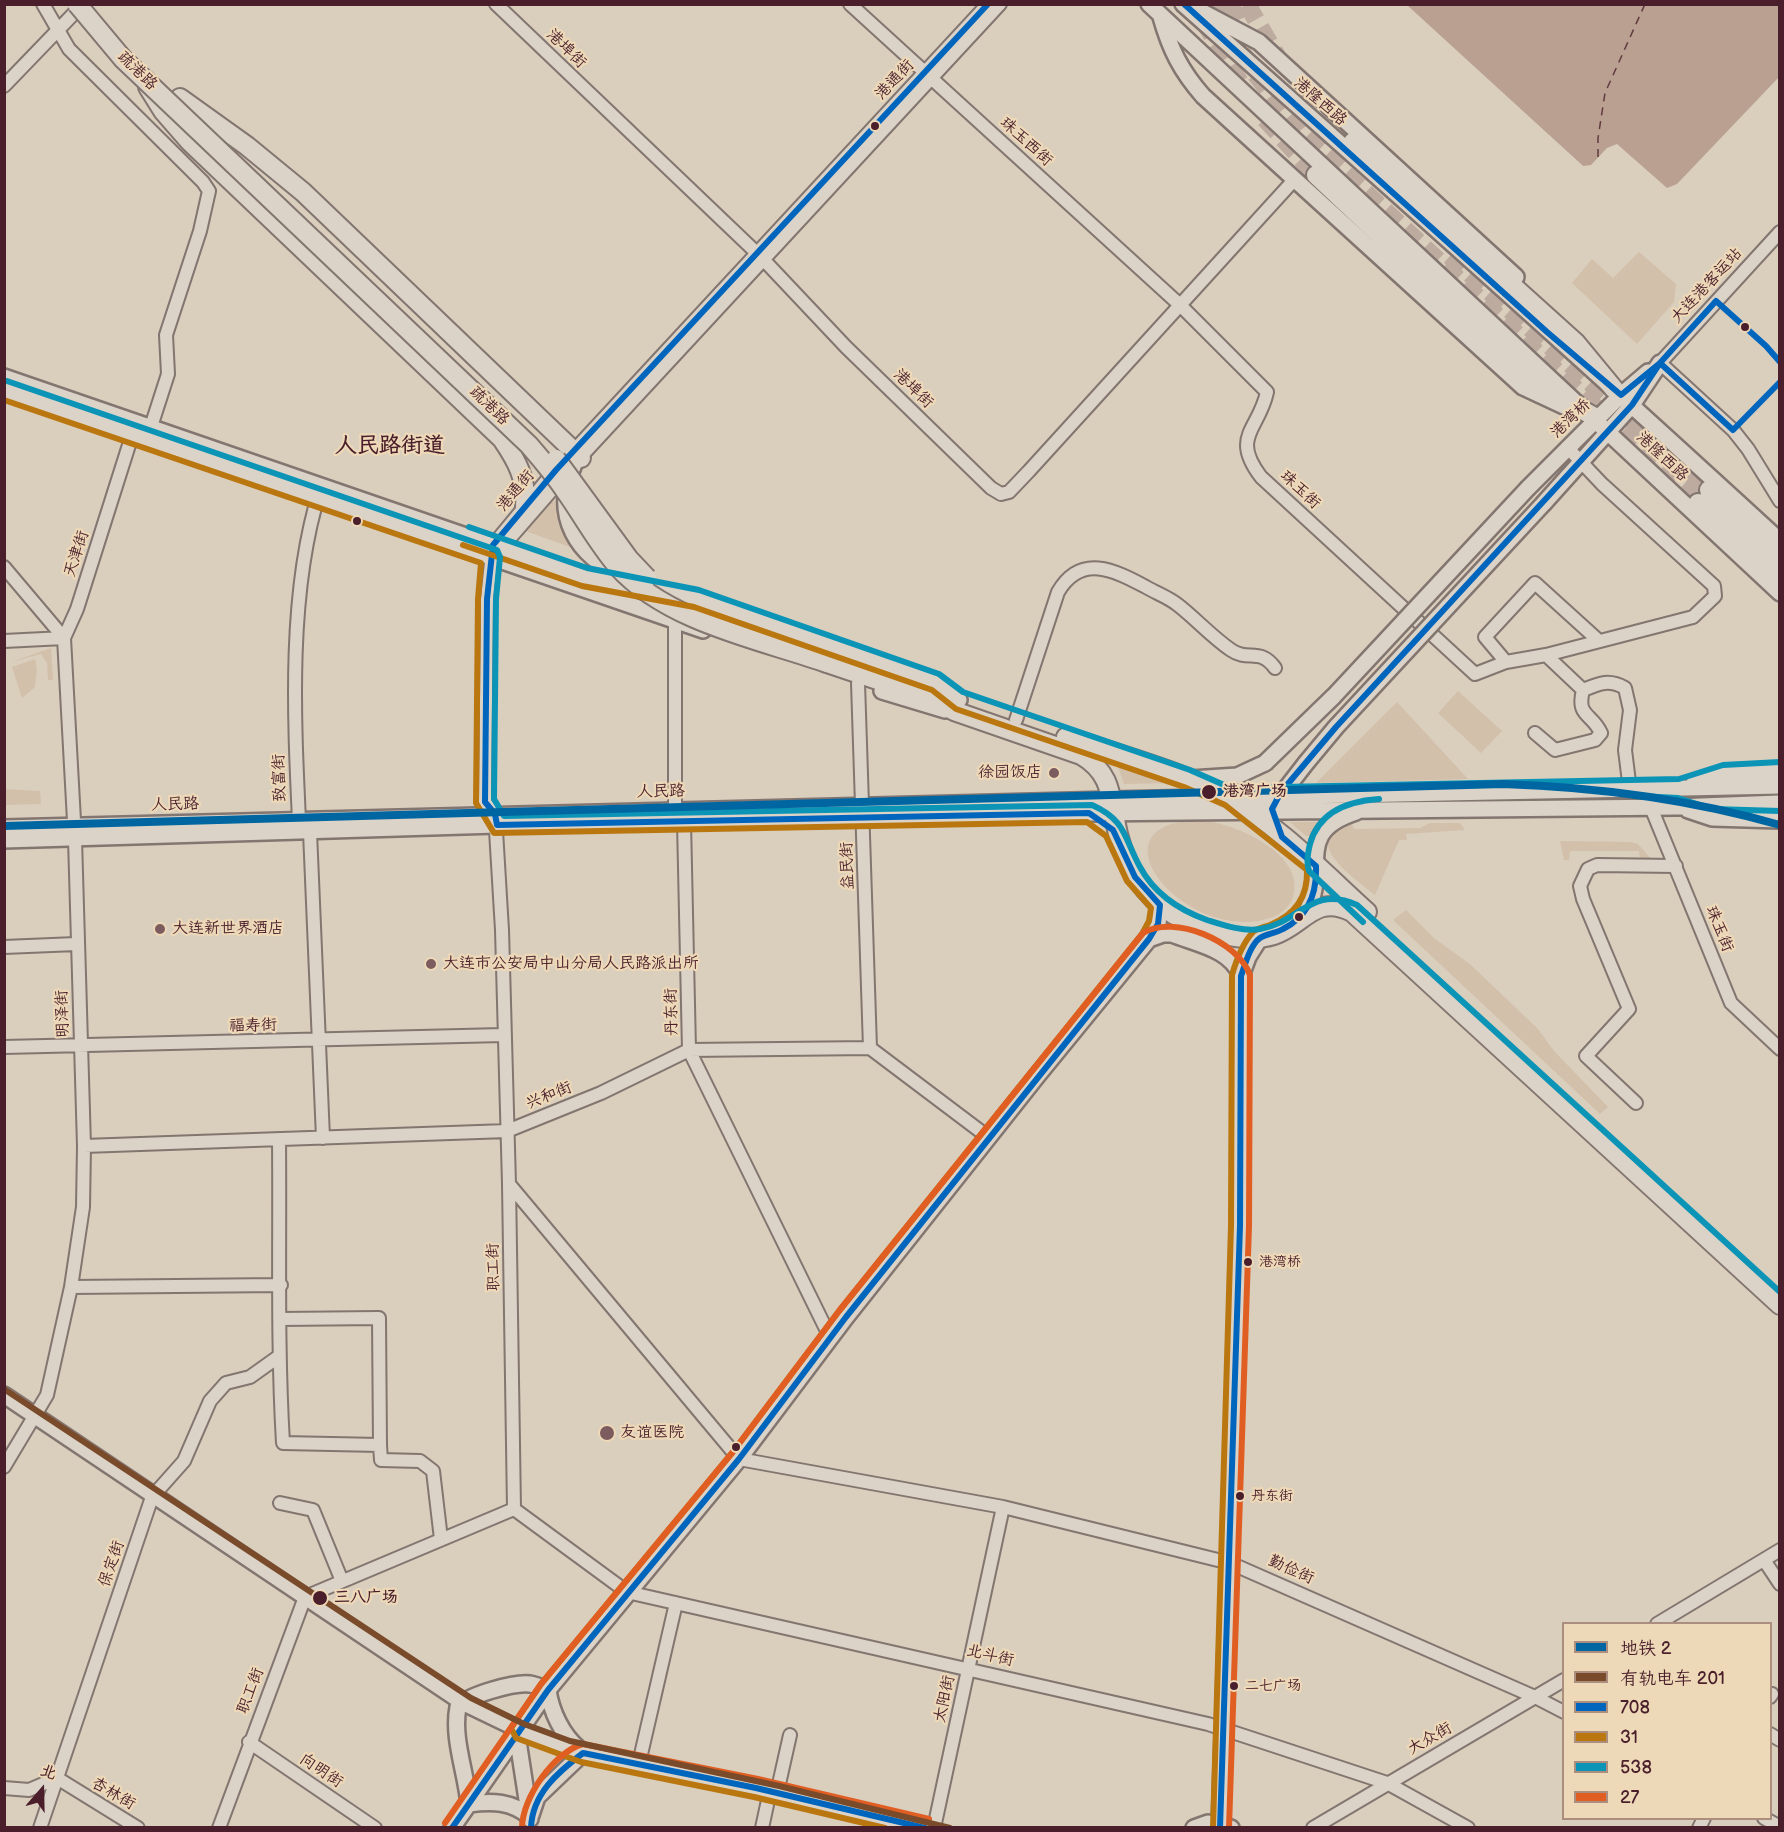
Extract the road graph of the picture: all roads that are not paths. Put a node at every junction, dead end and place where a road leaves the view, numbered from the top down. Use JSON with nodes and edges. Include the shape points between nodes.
{"nodes":[{"id":1,"x":43,"y":4,"type":"edge"},
{"id":2,"x":77,"y":4,"type":"edge"},
{"id":3,"x":83,"y":4,"type":"edge"},
{"id":4,"x":92,"y":4,"type":"edge"},
{"id":5,"x":496,"y":4,"type":"edge"},
{"id":6,"x":850,"y":4,"type":"edge"},
{"id":7,"x":988,"y":4,"type":"edge"},
{"id":8,"x":1000,"y":4,"type":"edge"},
{"id":9,"x":1149,"y":4,"type":"edge"},
{"id":10,"x":1183,"y":4,"type":"edge"},
{"id":11,"x":1188,"y":4,"type":"edge"},
{"id":12,"x":1161,"y":17,"type":"junction"},
{"id":13,"x":57,"y":29,"type":"junction"},
{"id":14,"x":140,"y":75,"type":"junction"},
{"id":15,"x":928,"y":76,"type":"junction"},
{"id":16,"x":4,"y":86,"type":"edge"},
{"id":17,"x":180,"y":98,"type":"junction"},
{"id":18,"x":1353,"y":142,"type":"tunnel mouth"},
{"id":19,"x":1316,"y":175,"type":"tunnel mouth"},
{"id":20,"x":1294,"y":180,"type":"junction"},
{"id":21,"x":1779,"y":232,"type":"edge"},
{"id":22,"x":760,"y":257,"type":"junction"},
{"id":23,"x":1180,"y":305,"type":"junction"},
{"id":24,"x":1660,"y":363,"type":"junction"},
{"id":25,"x":4,"y":377,"type":"edge"},
{"id":26,"x":4,"y":390,"type":"edge"},
{"id":27,"x":1622,"y":396,"type":"junction"},
{"id":28,"x":1599,"y":422,"type":"junction"},
{"id":29,"x":142,"y":430,"type":"junction"},
{"id":30,"x":1568,"y":447,"type":"junction"},
{"id":31,"x":576,"y":458,"type":"junction"},
{"id":32,"x":1582,"y":461,"type":"junction"},
{"id":33,"x":319,"y":492,"type":"junction"},
{"id":34,"x":1779,"y":501,"type":"edge"},
{"id":35,"x":525,"y":507,"type":"junction"},
{"id":36,"x":1779,"y":541,"type":"edge"},
{"id":37,"x":495,"y":550,"type":"junction"},
{"id":38,"x":1779,"y":556,"type":"edge"},
{"id":39,"x":4,"y":567,"type":"edge"},
{"id":40,"x":1779,"y":579,"type":"edge"},
{"id":41,"x":650,"y":587,"type":"junction"},
{"id":42,"x":1779,"y":593,"type":"edge"},
{"id":43,"x":675,"y":620,"type":"junction"},
{"id":44,"x":64,"y":638,"type":"junction"},
{"id":45,"x":4,"y":641,"type":"edge"},
{"id":46,"x":1599,"y":641,"type":"junction"},
{"id":47,"x":1546,"y":655,"type":"junction"},
{"id":48,"x":828,"y":659,"type":"junction"},
{"id":49,"x":1506,"y":662,"type":"junction"},
{"id":50,"x":1275,"y":668,"type":"dead end"},
{"id":51,"x":858,"y":683,"type":"junction"},
{"id":52,"x":1584,"y":690,"type":"junction"},
{"id":53,"x":957,"y":705,"type":"junction"},
{"id":54,"x":1016,"y":720,"type":"junction"},
{"id":55,"x":1536,"y":733,"type":"dead end"},
{"id":56,"x":1306,"y":763,"type":"junction"},
{"id":57,"x":1779,"y":771,"type":"edge"},
{"id":58,"x":1187,"y":779,"type":"junction"},
{"id":59,"x":1629,"y":782,"type":"dead end"},
{"id":60,"x":1779,"y":786,"type":"edge"},
{"id":61,"x":1680,"y":788,"type":"junction"},
{"id":62,"x":1229,"y":797,"type":"junction"},
{"id":63,"x":1319,"y":797,"type":"junction"},
{"id":64,"x":1779,"y":802,"type":"edge"},
{"id":65,"x":1275,"y":803,"type":"junction"},
{"id":66,"x":1650,"y":805,"type":"junction"},
{"id":67,"x":1113,"y":806,"type":"junction"},
{"id":68,"x":1089,"y":807,"type":"junction"},
{"id":69,"x":1676,"y":807,"type":"junction"},
{"id":70,"x":1368,"y":808,"type":"junction"},
{"id":71,"x":1248,"y":810,"type":"junction"},
{"id":72,"x":863,"y":812,"type":"junction"},
{"id":73,"x":679,"y":816,"type":"junction"},
{"id":74,"x":299,"y":820,"type":"junction"},
{"id":75,"x":496,"y":820,"type":"junction"},
{"id":76,"x":1779,"y":820,"type":"edge"},
{"id":77,"x":4,"y":828,"type":"edge"},
{"id":78,"x":74,"y":832,"type":"junction"},
{"id":79,"x":310,"y":832,"type":"junction"},
{"id":80,"x":1118,"y":835,"type":"junction"},
{"id":81,"x":1282,"y":837,"type":"junction"},
{"id":82,"x":4,"y":840,"type":"edge"},
{"id":83,"x":1316,"y":866,"type":"junction"},
{"id":84,"x":1676,"y":866,"type":"junction"},
{"id":85,"x":1160,"y":905,"type":"junction"},
{"id":86,"x":1305,"y":915,"type":"junction"},
{"id":87,"x":1260,"y":938,"type":"junction"},
{"id":88,"x":1149,"y":939,"type":"junction"},
{"id":89,"x":76,"y":944,"type":"junction"},
{"id":90,"x":4,"y":947,"type":"edge"},
{"id":91,"x":1241,"y":976,"type":"junction"},
{"id":92,"x":503,"y":1035,"type":"junction"},
{"id":93,"x":320,"y":1041,"type":"junction"},
{"id":94,"x":81,"y":1046,"type":"junction"},
{"id":95,"x":4,"y":1047,"type":"edge"},
{"id":96,"x":870,"y":1048,"type":"junction"},
{"id":97,"x":1779,"y":1049,"type":"edge"},
{"id":98,"x":689,"y":1050,"type":"junction"},
{"id":99,"x":1636,"y":1102,"type":"dead end"},
{"id":100,"x":507,"y":1131,"type":"junction"},
{"id":101,"x":988,"y":1137,"type":"junction"},
{"id":102,"x":323,"y":1138,"type":"junction"},
{"id":103,"x":279,"y":1139,"type":"junction"},
{"id":104,"x":84,"y":1146,"type":"junction"},
{"id":105,"x":509,"y":1184,"type":"junction"},
{"id":106,"x":281,"y":1285,"type":"junction"},
{"id":107,"x":71,"y":1287,"type":"junction"},
{"id":108,"x":1779,"y":1292,"type":"edge"},
{"id":109,"x":1779,"y":1305,"type":"edge"},
{"id":110,"x":280,"y":1319,"type":"junction"},
{"id":111,"x":830,"y":1337,"type":"junction"},
{"id":112,"x":278,"y":1357,"type":"junction"},
{"id":113,"x":4,"y":1395,"type":"edge"},
{"id":114,"x":35,"y":1414,"type":"junction"},
{"id":115,"x":380,"y":1445,"type":"junction"},
{"id":116,"x":739,"y":1459,"type":"junction"},
{"id":117,"x":4,"y":1467,"type":"edge"},
{"id":118,"x":152,"y":1497,"type":"junction"},
{"id":119,"x":280,"y":1503,"type":"dead end"},
{"id":120,"x":1004,"y":1507,"type":"junction"},
{"id":121,"x":514,"y":1509,"type":"junction"},
{"id":122,"x":441,"y":1539,"type":"junction"},
{"id":123,"x":1779,"y":1550,"type":"edge"},
{"id":124,"x":1764,"y":1560,"type":"junction"},
{"id":125,"x":1230,"y":1563,"type":"junction"},
{"id":126,"x":342,"y":1581,"type":"junction"},
{"id":127,"x":1779,"y":1584,"type":"edge"},
{"id":128,"x":627,"y":1593,"type":"junction"},
{"id":129,"x":305,"y":1597,"type":"junction"},
{"id":130,"x":676,"y":1604,"type":"junction"},
{"id":131,"x":1659,"y":1622,"type":"edge"},
{"id":132,"x":969,"y":1668,"type":"junction"},
{"id":133,"x":1562,"y":1681,"type":"edge"},
{"id":134,"x":548,"y":1690,"type":"junction"},
{"id":135,"x":1535,"y":1698,"type":"junction"},
{"id":136,"x":462,"y":1702,"type":"junction"},
{"id":137,"x":1562,"y":1712,"type":"edge"},
{"id":138,"x":1224,"y":1729,"type":"junction"},
{"id":139,"x":520,"y":1730,"type":"junction"},
{"id":140,"x":790,"y":1735,"type":"dead end"},
{"id":141,"x":249,"y":1742,"type":"junction"},
{"id":142,"x":583,"y":1753,"type":"junction"},
{"id":143,"x":639,"y":1763,"type":"junction"},
{"id":144,"x":57,"y":1778,"type":"junction"},
{"id":145,"x":1387,"y":1783,"type":"junction"},
{"id":146,"x":4,"y":1788,"type":"edge"},
{"id":147,"x":774,"y":1792,"type":"junction"},
{"id":148,"x":469,"y":1804,"type":"junction"},
{"id":149,"x":530,"y":1822,"type":"edge"},
{"id":150,"x":1224,"y":1826,"type":"edge"},
{"id":151,"x":40,"y":1827,"type":"edge"},
{"id":152,"x":138,"y":1827,"type":"edge"},
{"id":153,"x":219,"y":1827,"type":"edge"},
{"id":154,"x":375,"y":1827,"type":"edge"},
{"id":155,"x":452,"y":1827,"type":"edge"},
{"id":156,"x":762,"y":1827,"type":"edge"},
{"id":157,"x":927,"y":1827,"type":"edge"},
{"id":158,"x":934,"y":1827,"type":"edge"},
{"id":159,"x":1194,"y":1827,"type":"edge"},
{"id":160,"x":1313,"y":1827,"type":"edge"},
{"id":161,"x":1468,"y":1827,"type":"edge"}],
"edges":[{"from":1,"to":13,"type":"street"},
{"from":2,"to":14,"type":"highway","name":"疏港路","bridge":true,"via":[[96,30]]},
{"from":3,"to":13,"type":"street"},
{"from":4,"to":17,"type":"highway","name":"疏港路","via":[[131,51]]},
{"from":5,"to":22,"type":"street","name":"港埠街"},
{"from":6,"to":15,"type":"street","name":"珠玉西街"},
{"from":7,"to":15,"type":"street","name":"港通街"},
{"from":8,"to":15,"type":"street","name":"港通街"},
{"from":9,"to":12,"type":"main road","name":"港隆西路"},
{"from":10,"to":27,"type":"main road","name":"港隆西路"},
{"from":11,"to":27,"type":"main road","via":[[1259,42],[1570,326],[1605,366]]},
{"from":12,"to":20,"type":"main road","via":[[1169,47],[1183,74]]},
{"from":12,"to":28,"type":"main road","name":"港隆西路"},
{"from":13,"to":16,"type":"street","via":[[27,66]]},
{"from":13,"to":29,"type":"street","name":"天津街","via":[[69,49],[209,191],[166,336],[168,374]]},
{"from":14,"to":35,"type":"highway","bridge":true,"via":[[162,111],[190,142],[502,439],[523,475]]},
{"from":14,"to":48,"type":"highway","name":"疏港路","bridge":true,"via":[[529,445],[608,553],[635,583],[694,617]]},
{"from":15,"to":22,"type":"street","name":"港通街"},
{"from":15,"to":23,"type":"street","name":"珠玉西街"},
{"from":17,"to":31,"type":"highway","via":[[303,192]]},
{"from":17,"to":48,"type":"highway","name":"疏港路","bridge":true,"via":[[538,437],[644,575],[696,609]]},
{"from":18,"to":27,"type":"highway","via":[[1576,343]]},
{"from":19,"to":28,"type":"highway","via":[[1509,357]]},
{"from":20,"to":23,"type":"street","name":"港埠街"},
{"from":20,"to":28,"type":"main road","via":[[1522,387]]},
{"from":21,"to":24,"type":"street","name":"大连港客运站"},
{"from":22,"to":23,"type":"street","name":"港埠街","via":[[846,346],[1001,494],[1016,485]]},
{"from":22,"to":31,"type":"street","name":"港通街"},
{"from":23,"to":49,"type":"street","name":"珠玉街","via":[[1267,392],[1263,410],[1250,428],[1246,444],[1249,462],[1261,477],[1475,674]]},
{"from":24,"to":27,"type":"main road","name":"港湾桥"},
{"from":24,"to":34,"type":"street","via":[[1733,430]]},
{"from":25,"to":29,"type":"main road"},
{"from":26,"to":29,"type":"main road"},
{"from":27,"to":28,"type":"main road","name":"港湾桥"},
{"from":27,"to":36,"type":"main road","name":"港隆西路"},
{"from":28,"to":30,"type":"main road","name":"港湾桥"},
{"from":28,"to":32,"type":"main road","name":"港湾桥"},
{"from":28,"to":42,"type":"main road","name":"港隆西路"},
{"from":29,"to":33,"type":"main road"},
{"from":29,"to":44,"type":"street","name":"天津街"},
{"from":30,"to":32,"type":"street"},
{"from":30,"to":58,"type":"main road","name":"港湾桥","bridge":true,"via":[[1334,696],[1265,763],[1237,776]]},
{"from":31,"to":35,"type":"street","name":"港通街"},
{"from":31,"to":37,"type":"street","name":"港通街"},
{"from":31,"to":41,"type":"main road","via":[[566,495],[572,532],[596,562]]},
{"from":32,"to":46,"type":"street","via":[[1713,586],[1714,596],[1693,617]]},
{"from":32,"to":56,"type":"main road","name":"港湾桥","bridge":true},
{"from":33,"to":37,"type":"main road"},
{"from":33,"to":74,"type":"street","name":"致富街","via":[[301,571],[296,699]]},
{"from":35,"to":37,"type":"street","name":"港通街"},
{"from":37,"to":41,"type":"main road","via":[[585,578]]},
{"from":37,"to":43,"type":"main road"},
{"from":37,"to":75,"type":"street","name":"职工街","via":[[487,599],[485,802]]},
{"from":38,"to":40,"type":"highway","via":[[1704,496]]},
{"from":39,"to":44,"type":"street"},
{"from":41,"to":53,"type":"main road","via":[[696,598],[936,682]]},
{"from":43,"to":51,"type":"main road"},
{"from":43,"to":73,"type":"street","name":"丹东街"},
{"from":44,"to":45,"type":"street"},
{"from":44,"to":78,"type":"street","name":"明泽街"},
{"from":46,"to":47,"type":"street"},
{"from":46,"to":49,"type":"street","via":[[1535,584],[1485,637]]},
{"from":47,"to":49,"type":"street"},
{"from":47,"to":52,"type":"street"},
{"from":48,"to":53,"type":"highway","name":"疏港路"},
{"from":50,"to":54,"type":"street","via":[[1259,655],[1233,652],[1176,603],[1120,573],[1105,568],[1089,569],[1066,577],[1058,592]]},
{"from":51,"to":53,"type":"main road","via":[[927,706]]},
{"from":51,"to":72,"type":"street","name":"益民街"},
{"from":52,"to":55,"type":"street","via":[[1580,702],[1584,714],[1601,733],[1595,740],[1555,750]]},
{"from":52,"to":59,"type":"street","via":[[1604,681],[1625,688],[1630,710],[1625,750]]},
{"from":53,"to":54,"type":"highway"},
{"from":53,"to":67,"type":"highway","via":[[1093,762],[1102,772]]},
{"from":54,"to":58,"type":"highway"},
{"from":56,"to":63,"type":"main road","via":[[1304,786]]},
{"from":56,"to":65,"type":"main road","name":"港湾桥"},
{"from":57,"to":61,"type":"main road","via":[[1724,774]]},
{"from":58,"to":62,"type":"highway"},
{"from":60,"to":61,"type":"main road","name":"人民路"},
{"from":61,"to":63,"type":"main road","name":"人民路"},
{"from":62,"to":65,"type":"main road","name":"人民路"},
{"from":62,"to":67,"type":"main road","name":"人民路"},
{"from":62,"to":71,"type":"highway"},
{"from":63,"to":65,"type":"main road","name":"人民路"},
{"from":64,"to":69,"type":"main road"},
{"from":65,"to":70,"type":"main road","name":"人民路"},
{"from":65,"to":71,"type":"main road","name":"人民路"},
{"from":65,"to":81,"type":"main road","via":[[1273,817]]},
{"from":66,"to":69,"type":"main road","name":"人民路"},
{"from":66,"to":70,"type":"main road","name":"人民路"},
{"from":66,"to":84,"type":"street","name":"珠玉街"},
{"from":67,"to":68,"type":"main road","name":"人民路"},
{"from":67,"to":71,"type":"main road","name":"人民路"},
{"from":67,"to":80,"type":"highway"},
{"from":68,"to":72,"type":"main road","name":"人民路"},
{"from":68,"to":80,"type":"main road"},
{"from":69,"to":76,"type":"main road","via":[[1712,818]]},
{"from":70,"to":83,"type":"main road","via":[[1325,827],[1316,849]]},
{"from":71,"to":81,"type":"highway"},
{"from":72,"to":73,"type":"main road","name":"人民路"},
{"from":72,"to":96,"type":"street","name":"益民街"},
{"from":73,"to":75,"type":"main road","name":"人民路"},
{"from":73,"to":98,"type":"street","name":"丹东街"},
{"from":74,"to":75,"type":"main road","name":"人民路"},
{"from":74,"to":78,"type":"main road","name":"人民路"},
{"from":74,"to":79,"type":"street","name":"致富街"},
{"from":75,"to":79,"type":"main road","name":"人民路"},
{"from":75,"to":92,"type":"street","name":"职工街"},
{"from":77,"to":78,"type":"main road","name":"人民路"},
{"from":78,"to":79,"type":"main road","name":"人民路"},
{"from":78,"to":82,"type":"main road","name":"人民路"},
{"from":78,"to":89,"type":"street","name":"明泽街"},
{"from":79,"to":93,"type":"street"},
{"from":80,"to":85,"type":"highway","via":[[1132,873]]},
{"from":81,"to":83,"type":"highway"},
{"from":83,"to":86,"type":"main road","via":[[1315,891]]},
{"from":83,"to":108,"type":"highway"},
{"from":84,"to":97,"type":"street","name":"珠玉街","via":[[1731,1003]]},
{"from":84,"to":99,"type":"street","via":[[1597,865],[1588,869],[1580,886],[1629,1009],[1586,1056]]},
{"from":85,"to":87,"type":"highway","via":[[1219,933]]},
{"from":85,"to":88,"type":"main road","via":[[1158,924]]},
{"from":86,"to":87,"type":"highway","via":[[1276,934]]},
{"from":86,"to":109,"type":"highway","via":[[1333,906],[1352,912]]},
{"from":87,"to":91,"type":"main road"},
{"from":88,"to":91,"type":"main road","via":[[1172,934],[1226,955]]},
{"from":88,"to":101,"type":"main road"},
{"from":89,"to":90,"type":"street"},
{"from":89,"to":94,"type":"street","name":"明泽街"},
{"from":91,"to":125,"type":"main road","via":[[1240,1226]]},
{"from":92,"to":93,"type":"street","name":"福寿街"},
{"from":92,"to":100,"type":"street","name":"职工街"},
{"from":93,"to":94,"type":"street","name":"福寿街"},
{"from":93,"to":102,"type":"street"},
{"from":94,"to":95,"type":"street","name":"福寿街"},
{"from":94,"to":104,"type":"street","name":"明泽街"},
{"from":96,"to":98,"type":"street","name":"兴和街"},
{"from":96,"to":101,"type":"street"},
{"from":98,"to":100,"type":"street","name":"兴和街","via":[[601,1093]]},
{"from":98,"to":111,"type":"street","name":"丹东街"},
{"from":100,"to":102,"type":"street","name":"兴和街"},
{"from":100,"to":105,"type":"street","name":"职工街"},
{"from":101,"to":111,"type":"main road"},
{"from":102,"to":103,"type":"street","name":"兴和街"},
{"from":103,"to":104,"type":"street","name":"兴和街"},
{"from":103,"to":106,"type":"street"},
{"from":104,"to":107,"type":"street","name":"明泽街","via":[[83,1207]]},
{"from":105,"to":116,"type":"street"},
{"from":105,"to":121,"type":"street","name":"职工街"},
{"from":106,"to":107,"type":"street"},
{"from":106,"to":110,"type":"street"},
{"from":107,"to":114,"type":"street","name":"明泽街","via":[[47,1395]]},
{"from":110,"to":112,"type":"street"},
{"from":110,"to":115,"type":"street","via":[[379,1318]]},
{"from":111,"to":116,"type":"main road"},
{"from":112,"to":115,"type":"street","via":[[283,1443]]},
{"from":112,"to":118,"type":"street","name":"保定街","via":[[250,1377],[226,1383],[210,1401],[183,1461]]},
{"from":113,"to":114,"type":"main road"},
{"from":114,"to":117,"type":"street","name":"明泽街"},
{"from":114,"to":118,"type":"main road"},
{"from":115,"to":122,"type":"street","via":[[381,1460],[420,1461],[433,1471]]},
{"from":116,"to":120,"type":"street","name":"勤俭街"},
{"from":116,"to":128,"type":"main road"},
{"from":118,"to":129,"type":"main road"},
{"from":118,"to":144,"type":"street","name":"保定街"},
{"from":119,"to":126,"type":"street","via":[[313,1510]]},
{"from":120,"to":125,"type":"street","name":"勤俭街"},
{"from":120,"to":132,"type":"street","name":"太阳街"},
{"from":121,"to":122,"type":"street"},
{"from":121,"to":128,"type":"street","name":"北斗街"},
{"from":122,"to":126,"type":"street"},
{"from":123,"to":124,"type":"street"},
{"from":124,"to":127,"type":"street"},
{"from":124,"to":131,"type":"street"},
{"from":125,"to":135,"type":"street","name":"勤俭街"},
{"from":125,"to":138,"type":"main road"},
{"from":126,"to":129,"type":"street"},
{"from":128,"to":130,"type":"street","name":"北斗街"},
{"from":128,"to":134,"type":"main road"},
{"from":129,"to":136,"type":"main road"},
{"from":129,"to":141,"type":"street","name":"职工街"},
{"from":130,"to":132,"type":"street","name":"北斗街"},
{"from":130,"to":143,"type":"street"},
{"from":132,"to":138,"type":"street","name":"北斗街"},
{"from":132,"to":158,"type":"street","name":"太阳街"},
{"from":133,"to":135,"type":"street","name":"大众街"},
{"from":134,"to":136,"type":"main road","via":[[530,1684],[515,1685]]},
{"from":134,"to":139,"type":"main road"},
{"from":134,"to":142,"type":"main road","via":[[565,1734]]},
{"from":135,"to":137,"type":"street","name":"勤俭街"},
{"from":135,"to":145,"type":"street","name":"大众街"},
{"from":136,"to":139,"type":"main road"},
{"from":136,"to":148,"type":"main road","via":[[454,1726]]},
{"from":138,"to":145,"type":"street","name":"北斗街"},
{"from":138,"to":150,"type":"main road"},
{"from":139,"to":142,"type":"main road"},
{"from":139,"to":148,"type":"main road"},
{"from":139,"to":149,"type":"main road","via":[[518,1741]]},
{"from":140,"to":147,"type":"street"},
{"from":141,"to":153,"type":"street","name":"职工街"},
{"from":141,"to":154,"type":"street","name":"向明街"},
{"from":142,"to":143,"type":"main road"},
{"from":142,"to":149,"type":"main road","via":[[537,1797]]},
{"from":143,"to":147,"type":"main road"},
{"from":144,"to":146,"type":"street","via":[[29,1790]]},
{"from":144,"to":151,"type":"street","name":"保定街"},
{"from":144,"to":152,"type":"street","name":"杏林街"},
{"from":145,"to":160,"type":"street","name":"大众街"},
{"from":145,"to":161,"type":"street","name":"北斗街"},
{"from":147,"to":156,"type":"street"},
{"from":147,"to":157,"type":"main road"},
{"from":148,"to":149,"type":"main road","via":[[510,1804]]},
{"from":148,"to":155,"type":"main road"},
{"from":150,"to":159,"type":"main road","via":[[1209,1823]]}]}
